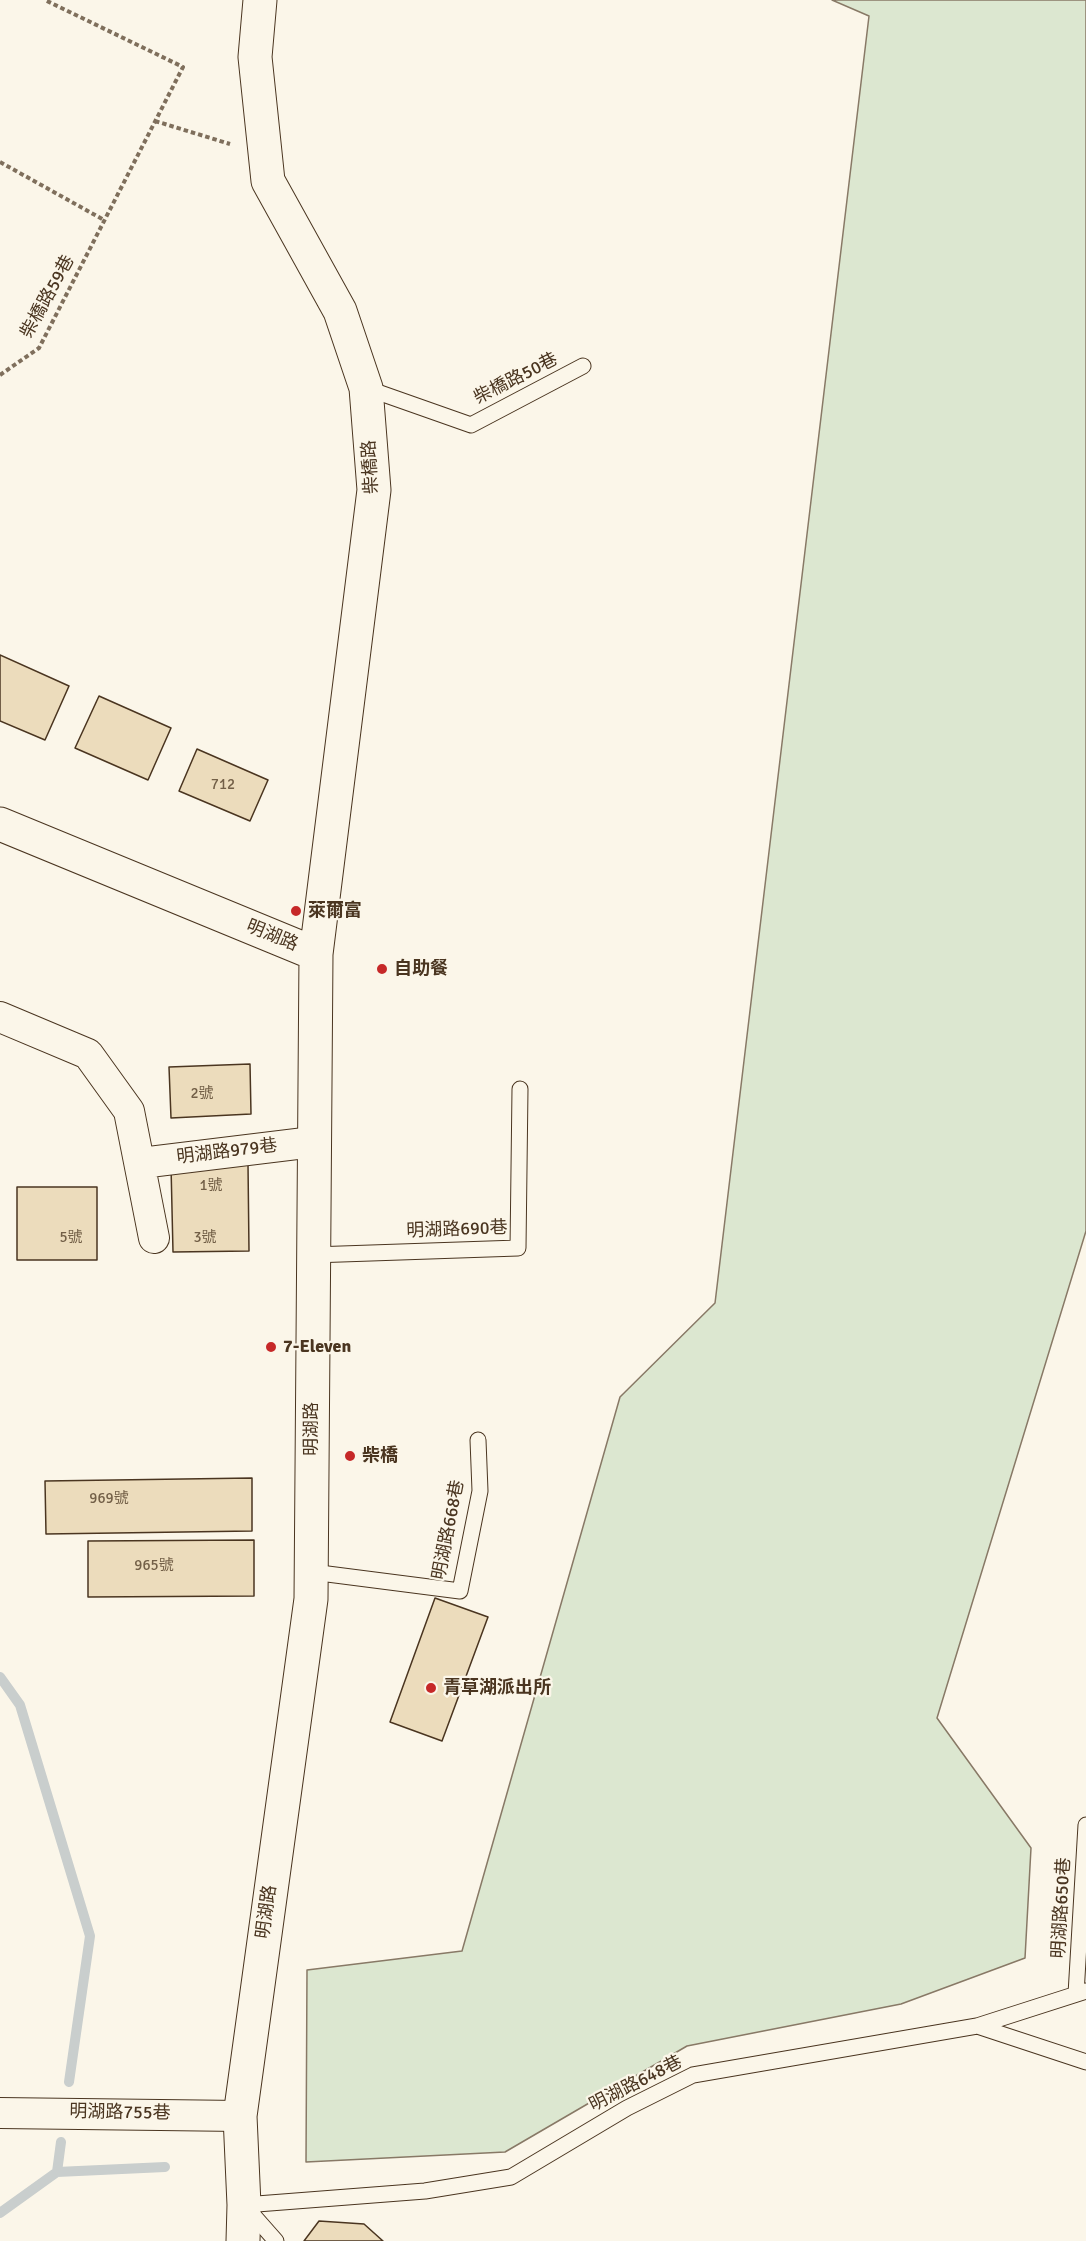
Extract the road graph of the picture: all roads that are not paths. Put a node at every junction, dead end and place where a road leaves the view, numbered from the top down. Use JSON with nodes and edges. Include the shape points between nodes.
{"nodes":[{"id":1,"x":260,"y":0,"type":"edge"},
{"id":2,"x":583,"y":366,"type":"dead end"},
{"id":3,"x":366,"y":388,"type":"junction"},
{"id":4,"x":0,"y":824,"type":"edge"},
{"id":5,"x":316,"y":954,"type":"junction"},
{"id":6,"x":0,"y":1017,"type":"edge"},
{"id":7,"x":520,"y":1089,"type":"dead end"},
{"id":8,"x":313,"y":1142,"type":"junction"},
{"id":9,"x":141,"y":1163,"type":"junction"},
{"id":10,"x":154,"y":1238,"type":"dead end"},
{"id":11,"x":312,"y":1255,"type":"junction"},
{"id":12,"x":478,"y":1440,"type":"dead end"},
{"id":13,"x":312,"y":1572,"type":"junction"},
{"id":14,"x":1086,"y":1825,"type":"edge"},
{"id":15,"x":1081,"y":1992,"type":"edge"},
{"id":16,"x":977,"y":2026,"type":"junction"},
{"id":17,"x":1086,"y":2062,"type":"edge"},
{"id":18,"x":0,"y":2113,"type":"edge"},
{"id":19,"x":240,"y":2116,"type":"junction"},
{"id":20,"x":244,"y":2205,"type":"junction"},
{"id":21,"x":243,"y":2241,"type":"edge"},
{"id":22,"x":276,"y":2241,"type":"edge"}],
"edges":[{"from":1,"to":3,"type":"main road","name":"柴橋路","via":[[255,57],[268,181],[340,311]]},
{"from":2,"to":3,"type":"lane","name":"柴橋路50巷","via":[[471,425]]},
{"from":3,"to":5,"type":"main road","name":"柴橋路","via":[[374,490]]},
{"from":4,"to":5,"type":"main road","name":"明湖路"},
{"from":5,"to":8,"type":"main road","name":"明湖路"},
{"from":6,"to":9,"type":"street","via":[[88,1054],[129,1111]]},
{"from":7,"to":11,"type":"lane","name":"明湖路690巷","via":[[518,1248]]},
{"from":8,"to":9,"type":"street","name":"明湖路979巷"},
{"from":8,"to":11,"type":"main road","name":"明湖路"},
{"from":9,"to":10,"type":"street"},
{"from":11,"to":13,"type":"main road","name":"明湖路"},
{"from":12,"to":13,"type":"lane","name":"明湖路668巷","via":[[480,1491],[460,1591]]},
{"from":13,"to":19,"type":"main road","name":"明湖路"},
{"from":14,"to":15,"type":"lane","name":"明湖路650巷"},
{"from":15,"to":16,"type":"lane","name":"明湖路648巷"},
{"from":16,"to":17,"type":"lane"},
{"from":16,"to":20,"type":"lane","name":"明湖路648巷","via":[[693,2075],[627,2108],[511,2177],[425,2191]]},
{"from":18,"to":19,"type":"street","name":"明湖路755巷"},
{"from":19,"to":20,"type":"main road","name":"明湖路"},
{"from":20,"to":21,"type":"main road","name":"明湖路"},
{"from":20,"to":22,"type":"lane"}]}
